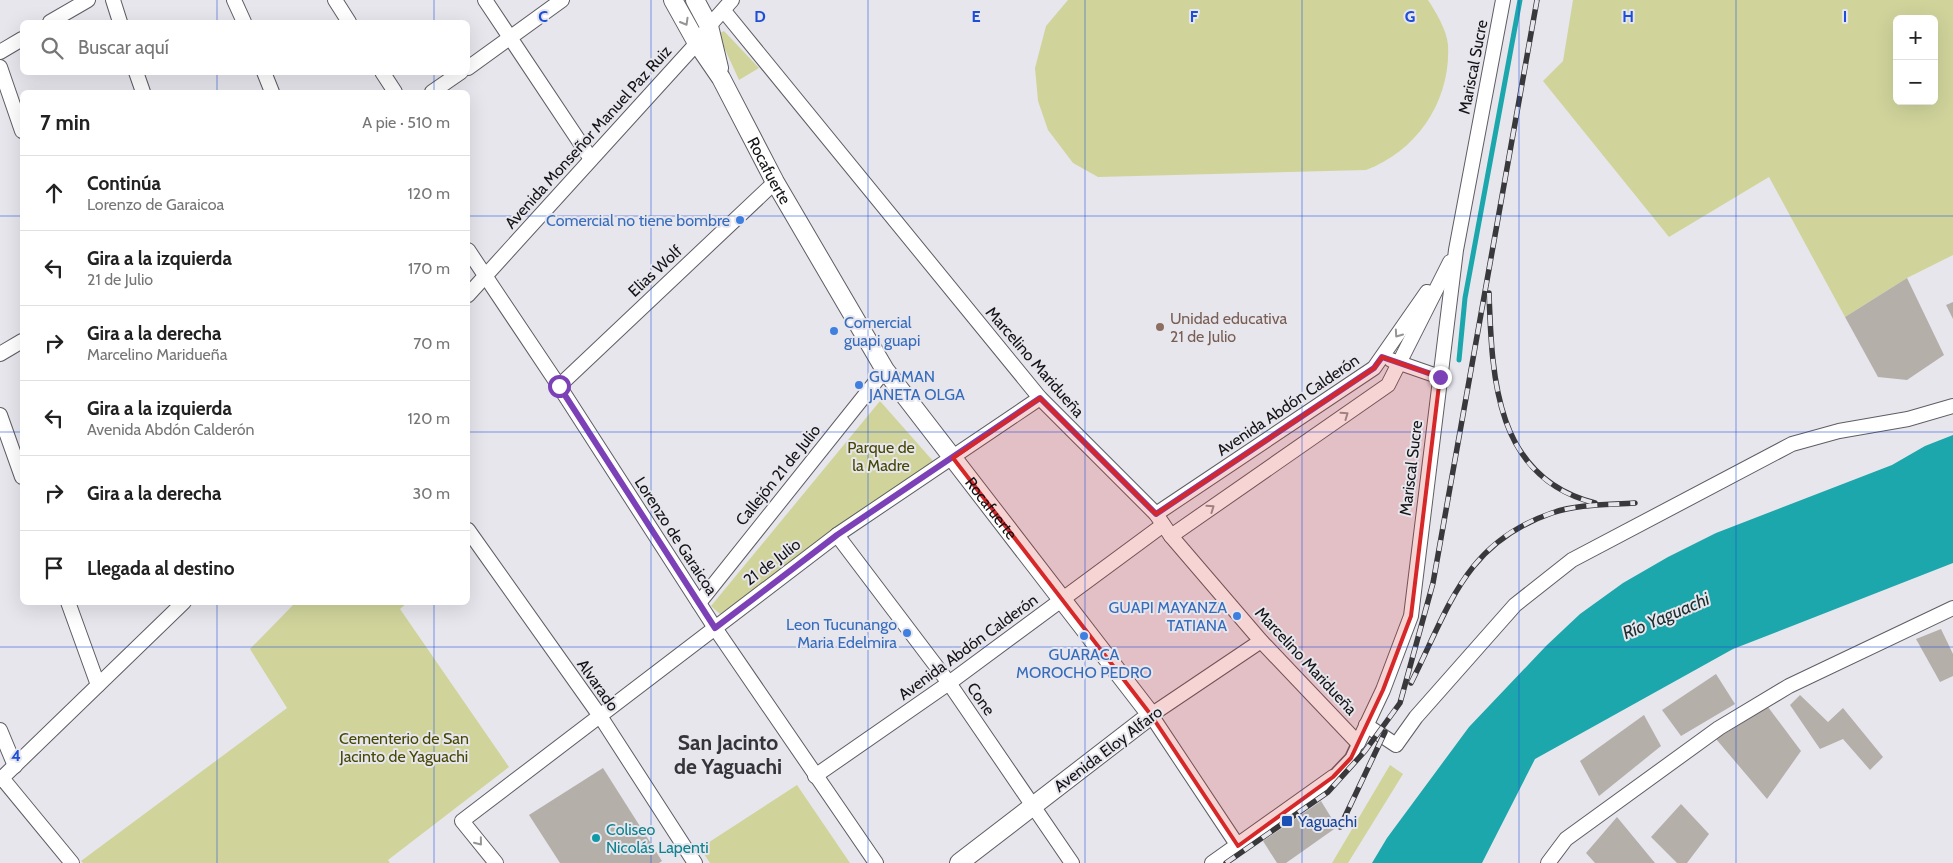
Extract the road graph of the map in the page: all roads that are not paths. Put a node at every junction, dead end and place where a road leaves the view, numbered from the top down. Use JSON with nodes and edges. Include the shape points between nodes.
{"nodes":[{"id":1,"x":88,"y":0,"type":"edge"},
{"id":2,"x":113,"y":0,"type":"edge"},
{"id":3,"x":234,"y":0,"type":"edge"},
{"id":4,"x":335,"y":0,"type":"edge"},
{"id":5,"x":485,"y":0,"type":"edge"},
{"id":6,"x":562,"y":0,"type":"edge"},
{"id":7,"x":673,"y":0,"type":"edge"},
{"id":8,"x":695,"y":0,"type":"edge"},
{"id":9,"x":1503,"y":0,"type":"edge"},
{"id":10,"x":728,"y":5,"type":"edge"},
{"id":11,"x":53,"y":20,"type":"edge"},
{"id":12,"x":119,"y":20,"type":"edge"},
{"id":13,"x":243,"y":20,"type":"edge"},
{"id":14,"x":348,"y":20,"type":"edge"},
{"id":15,"x":709,"y":26,"type":"junction"},
{"id":16,"x":510,"y":39,"type":"junction"},
{"id":17,"x":20,"y":40,"type":"edge"},
{"id":18,"x":697,"y":43,"type":"junction"},
{"id":19,"x":0,"y":52,"type":"edge"},
{"id":20,"x":0,"y":67,"type":"edge"},
{"id":21,"x":470,"y":67,"type":"edge"},
{"id":22,"x":137,"y":75,"type":"edge"},
{"id":23,"x":265,"y":75,"type":"edge"},
{"id":24,"x":384,"y":75,"type":"edge"},
{"id":25,"x":457,"y":75,"type":"edge"},
{"id":26,"x":722,"y":78,"type":"junction"},
{"id":27,"x":142,"y":90,"type":"edge"},
{"id":28,"x":271,"y":90,"type":"edge"},
{"id":29,"x":394,"y":90,"type":"edge"},
{"id":30,"x":435,"y":90,"type":"edge"},
{"id":31,"x":20,"y":125,"type":"edge"},
{"id":32,"x":591,"y":158,"type":"junction"},
{"id":33,"x":775,"y":182,"type":"junction"},
{"id":34,"x":1456,"y":250,"type":"junction"},
{"id":35,"x":470,"y":253,"type":"edge"},
{"id":36,"x":485,"y":276,"type":"junction"},
{"id":37,"x":470,"y":293,"type":"edge"},
{"id":38,"x":20,"y":342,"type":"edge"},
{"id":39,"x":0,"y":354,"type":"edge"},
{"id":40,"x":1382,"y":357,"type":"junction"},
{"id":41,"x":1399,"y":363,"type":"junction"},
{"id":42,"x":885,"y":370,"type":"junction"},
{"id":43,"x":1440,"y":377,"type":"junction"},
{"id":44,"x":559,"y":386,"type":"junction"},
{"id":45,"x":1040,"y":398,"type":"junction"},
{"id":46,"x":1953,"y":406,"type":"edge"},
{"id":47,"x":0,"y":416,"type":"edge"},
{"id":48,"x":953,"y":458,"type":"junction"},
{"id":49,"x":20,"y":471,"type":"edge"},
{"id":50,"x":1164,"y":525,"type":"junction"},
{"id":51,"x":470,"y":533,"type":"edge"},
{"id":52,"x":837,"y":535,"type":"junction"},
{"id":53,"x":1063,"y":599,"type":"junction"},
{"id":54,"x":698,"y":603,"type":"junction"},
{"id":55,"x":69,"y":605,"type":"edge"},
{"id":56,"x":181,"y":605,"type":"edge"},
{"id":57,"x":1953,"y":608,"type":"edge"},
{"id":58,"x":715,"y":628,"type":"junction"},
{"id":59,"x":1261,"y":641,"type":"junction"},
{"id":60,"x":949,"y":683,"type":"junction"},
{"id":61,"x":98,"y":685,"type":"junction"},
{"id":62,"x":1151,"y":715,"type":"junction"},
{"id":63,"x":600,"y":716,"type":"junction"},
{"id":64,"x":1366,"y":725,"type":"junction"},
{"id":65,"x":0,"y":730,"type":"edge"},
{"id":66,"x":1358,"y":742,"type":"junction"},
{"id":67,"x":16,"y":766,"type":"junction"},
{"id":68,"x":815,"y":776,"type":"junction"},
{"id":69,"x":1334,"y":776,"type":"joint"},
{"id":70,"x":1,"y":779,"type":"edge"},
{"id":71,"x":1033,"y":805,"type":"junction"},
{"id":72,"x":1238,"y":846,"type":"junction"},
{"id":73,"x":690,"y":861,"type":"edge"},
{"id":74,"x":72,"y":863,"type":"edge"},
{"id":75,"x":496,"y":863,"type":"edge"},
{"id":76,"x":876,"y":863,"type":"edge"},
{"id":77,"x":959,"y":863,"type":"edge"},
{"id":78,"x":1072,"y":863,"type":"edge"},
{"id":79,"x":1212,"y":863,"type":"edge"},
{"id":80,"x":1548,"y":863,"type":"edge"}],
"edges":[{"from":1,"to":11,"type":"street"},
{"from":2,"to":12,"type":"street"},
{"from":3,"to":13,"type":"street"},
{"from":4,"to":14,"type":"street"},
{"from":5,"to":16,"type":"street"},
{"from":6,"to":16,"type":"street"},
{"from":7,"to":18,"type":"street","name":"Rocafuerte","one_way":true},
{"from":8,"to":15,"type":"street","name":"Rocafuerte"},
{"from":9,"to":34,"type":"street","name":"Mariscal Sucre"},
{"from":10,"to":15,"type":"street","name":"Avenida Monseñor Manuel Paz Ruiz"},
{"from":10,"to":45,"type":"street","name":"Marcelino Maridueña"},
{"from":15,"to":18,"type":"street","name":"Avenida Monseñor Manuel Paz Ruiz"},
{"from":15,"to":26,"type":"street","name":"Rocafuerte"},
{"from":16,"to":21,"type":"street"},
{"from":16,"to":32,"type":"street"},
{"from":17,"to":19,"type":"street"},
{"from":18,"to":26,"type":"street","name":"Rocafuerte"},
{"from":18,"to":32,"type":"street","name":"Avenida Monseñor Manuel Paz Ruiz"},
{"from":20,"to":31,"type":"street"},
{"from":22,"to":27,"type":"street"},
{"from":23,"to":28,"type":"street"},
{"from":24,"to":29,"type":"street"},
{"from":25,"to":30,"type":"street"},
{"from":26,"to":33,"type":"street","name":"Rocafuerte"},
{"from":32,"to":36,"type":"street","name":"Avenida Monseñor Manuel Paz Ruiz"},
{"from":33,"to":42,"type":"street","name":"Rocafuerte"},
{"from":33,"to":44,"type":"street","name":"Elias Wolf"},
{"from":34,"to":40,"type":"street","name":"Avenida Abdón Calderón","one_way":true},
{"from":34,"to":41,"type":"street","name":"Avenida Abdón Calderón"},
{"from":34,"to":43,"type":"street","name":"Mariscal Sucre"},
{"from":35,"to":36,"type":"street","name":"Lorenzo de Garaicoa"},
{"from":36,"to":37,"type":"street","name":"Avenida Monseñor Manuel Paz Ruiz"},
{"from":36,"to":44,"type":"street","name":"Lorenzo de Garaicoa"},
{"from":38,"to":39,"type":"street"},
{"from":40,"to":41,"type":"street"},
{"from":40,"to":50,"type":"street","name":"Avenida Abdón Calderón","via":[[1374,368]]},
{"from":41,"to":43,"type":"street"},
{"from":50,"to":41,"type":"street","name":"Avenida Abdón Calderón","one_way":true,"via":[[1388,385]]},
{"from":42,"to":48,"type":"street","name":"Rocafuerte"},
{"from":42,"to":54,"type":"street","name":"Callejón 21 de Julio"},
{"from":43,"to":64,"type":"street","name":"Mariscal Sucre","via":[[1411,616],[1384,690]]},
{"from":44,"to":54,"type":"street","name":"Lorenzo de Garaicoa"},
{"from":45,"to":48,"type":"street","name":"21 de Julio"},
{"from":45,"to":50,"type":"street","name":"Marcelino Maridueña"},
{"from":46,"to":64,"type":"street","via":[[1792,444],[1572,560],[1514,605],[1416,717],[1396,745]]},
{"from":47,"to":49,"type":"street"},
{"from":48,"to":52,"type":"street","name":"21 de Julio"},
{"from":48,"to":53,"type":"street","name":"Rocafuerte"},
{"from":50,"to":53,"type":"street","name":"Avenida Abdón Calderón"},
{"from":50,"to":59,"type":"street","name":"Marcelino Maridueña"},
{"from":51,"to":63,"type":"street","name":"Alvarado"},
{"from":52,"to":58,"type":"street","name":"21 de Julio"},
{"from":52,"to":60,"type":"street","name":"Cone"},
{"from":53,"to":60,"type":"street","name":"Avenida Abdón Calderón"},
{"from":53,"to":62,"type":"street","name":"Rocafuerte"},
{"from":54,"to":58,"type":"street","name":"Lorenzo de Garaicoa"},
{"from":55,"to":61,"type":"street"},
{"from":56,"to":61,"type":"street"},
{"from":57,"to":80,"type":"street","via":[[1789,686],[1719,728],[1566,839]]},
{"from":58,"to":63,"type":"street","name":"21 de Julio"},
{"from":58,"to":68,"type":"street","name":"Lorenzo de Garaicoa"},
{"from":59,"to":62,"type":"street","name":"Avenida Eloy Alfaro"},
{"from":59,"to":66,"type":"street","name":"Marcelino Maridueña"},
{"from":60,"to":68,"type":"street","name":"Avenida Abdón Calderón"},
{"from":60,"to":71,"type":"street","name":"Cone"},
{"from":61,"to":67,"type":"street"},
{"from":62,"to":71,"type":"street","name":"Avenida Eloy Alfaro"},
{"from":62,"to":72,"type":"street","name":"Rocafuerte"},
{"from":63,"to":73,"type":"street","name":"Alvarado"},
{"from":63,"to":75,"type":"street","name":"21 de Julio","one_way":true,"via":[[462,821]]},
{"from":64,"to":66,"type":"street","name":"Mariscal Sucre"},
{"from":65,"to":67,"type":"street"},
{"from":66,"to":69,"type":"street","name":"Mariscal Sucre","via":[[1351,758]]},
{"from":67,"to":70,"type":"street"},
{"from":68,"to":76,"type":"street","name":"Lorenzo de Garaicoa"},
{"from":69,"to":72,"type":"street","name":"Mariscal Sucre"},
{"from":70,"to":74,"type":"street"},
{"from":71,"to":77,"type":"street","name":"Avenida Eloy Alfaro"},
{"from":71,"to":78,"type":"street","name":"Cone"},
{"from":72,"to":79,"type":"street","name":"Mariscal Sucre"}]}
